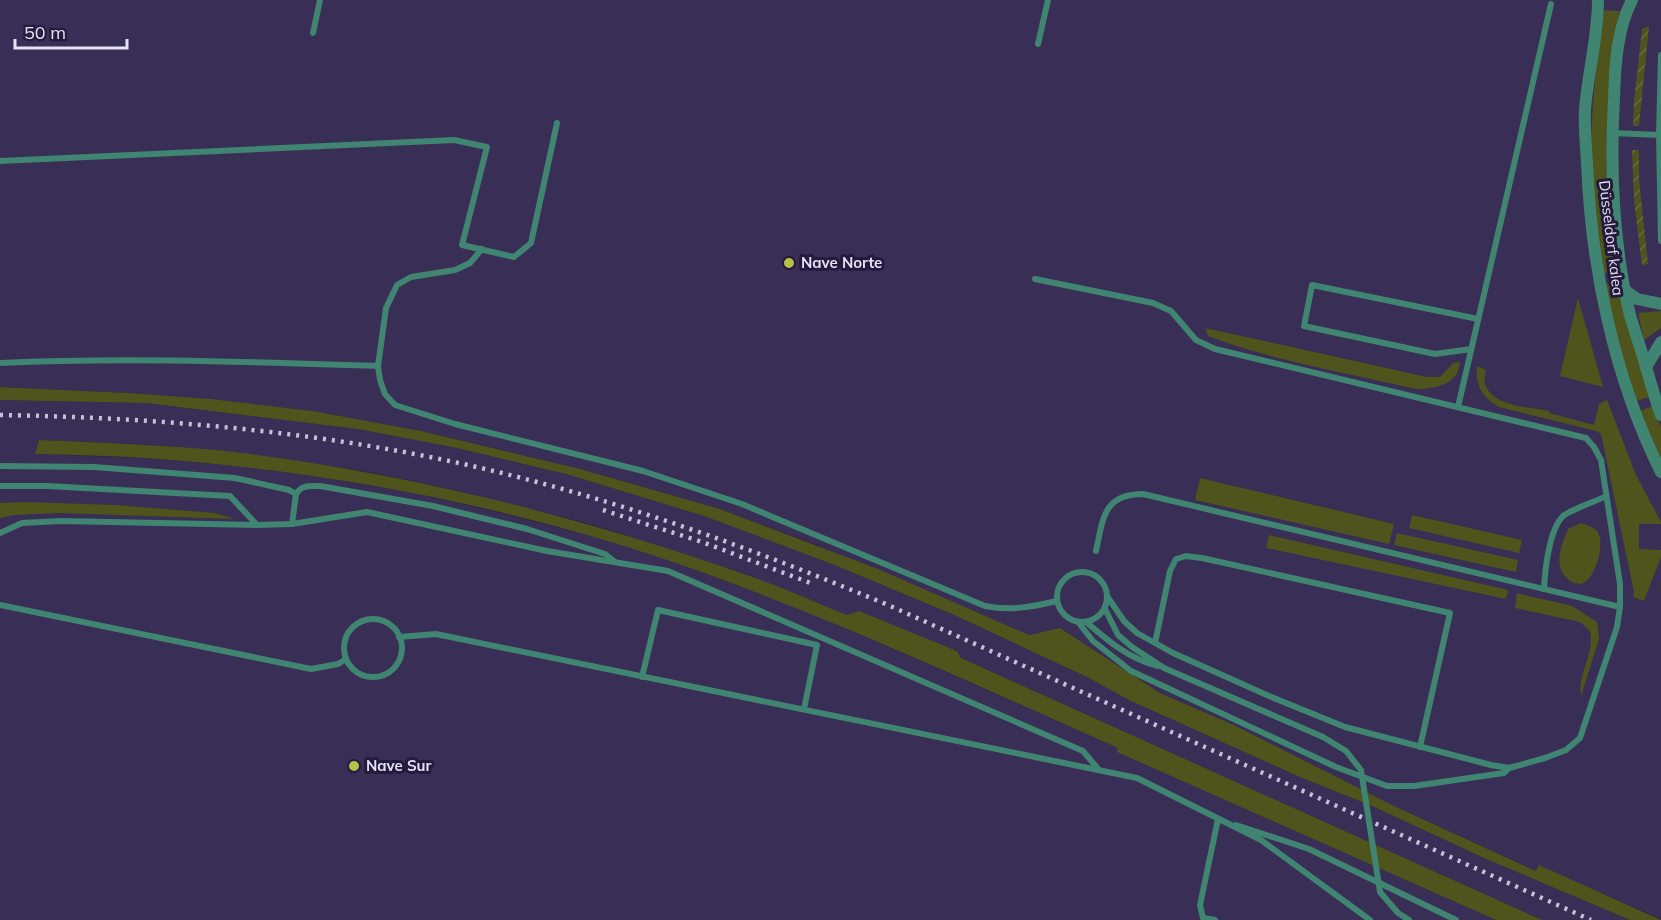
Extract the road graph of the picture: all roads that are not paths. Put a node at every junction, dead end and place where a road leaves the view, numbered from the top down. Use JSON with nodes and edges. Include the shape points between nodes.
{"nodes":[{"id":1,"x":320,"y":0,"type":"edge"},
{"id":2,"x":1048,"y":0,"type":"edge"},
{"id":3,"x":1598,"y":0,"type":"edge"},
{"id":4,"x":1632,"y":0,"type":"edge"},
{"id":5,"x":1551,"y":4,"type":"dead end"},
{"id":6,"x":313,"y":33,"type":"dead end"},
{"id":7,"x":1038,"y":44,"type":"dead end"},
{"id":8,"x":1661,"y":55,"type":"edge"},
{"id":9,"x":557,"y":123,"type":"dead end"},
{"id":10,"x":1612,"y":132,"type":"junction"},
{"id":11,"x":1659,"y":135,"type":"junction"},
{"id":12,"x":0,"y":162,"type":"edge"},
{"id":13,"x":1661,"y":241,"type":"edge"},
{"id":14,"x":482,"y":249,"type":"junction"},
{"id":15,"x":1035,"y":279,"type":"dead end"},
{"id":16,"x":1626,"y":291,"type":"junction"},
{"id":17,"x":1661,"y":304,"type":"edge"},
{"id":18,"x":1478,"y":319,"type":"junction"},
{"id":19,"x":1661,"y":342,"type":"edge"},
{"id":20,"x":1471,"y":349,"type":"junction"},
{"id":21,"x":0,"y":363,"type":"edge"},
{"id":22,"x":378,"y":366,"type":"junction"},
{"id":23,"x":1646,"y":367,"type":"junction"},
{"id":24,"x":1458,"y":407,"type":"junction"},
{"id":25,"x":1661,"y":415,"type":"edge"},
{"id":26,"x":0,"y":466,"type":"edge"},
{"id":27,"x":1661,"y":472,"type":"edge"},
{"id":28,"x":0,"y":486,"type":"edge"},
{"id":29,"x":296,"y":494,"type":"junction"},
{"id":30,"x":1606,"y":496,"type":"junction"},
{"id":31,"x":292,"y":524,"type":"junction"},
{"id":32,"x":257,"y":525,"type":"junction"},
{"id":33,"x":0,"y":533,"type":"edge"},
{"id":34,"x":1096,"y":550,"type":"dead end"},
{"id":35,"x":615,"y":562,"type":"junction"},
{"id":36,"x":1544,"y":589,"type":"junction"},
{"id":37,"x":1107,"y":596,"type":"junction"},
{"id":38,"x":1057,"y":601,"type":"junction"},
{"id":39,"x":0,"y":605,"type":"edge"},
{"id":40,"x":1620,"y":607,"type":"junction"},
{"id":41,"x":1105,"y":609,"type":"junction"},
{"id":42,"x":1078,"y":622,"type":"junction"},
{"id":43,"x":1086,"y":622,"type":"junction"},
{"id":44,"x":399,"y":637,"type":"junction"},
{"id":45,"x":1155,"y":643,"type":"junction"},
{"id":46,"x":346,"y":659,"type":"junction"},
{"id":47,"x":1164,"y":668,"type":"junction"},
{"id":48,"x":642,"y":677,"type":"junction"},
{"id":49,"x":804,"y":709,"type":"junction"},
{"id":50,"x":1420,"y":747,"type":"junction"},
{"id":51,"x":1509,"y":768,"type":"junction"},
{"id":52,"x":1099,"y":770,"type":"junction"},
{"id":53,"x":1218,"y":819,"type":"junction"},
{"id":54,"x":1215,"y":920,"type":"edge"},
{"id":55,"x":1370,"y":920,"type":"edge"},
{"id":56,"x":1409,"y":920,"type":"edge"},
{"id":57,"x":1456,"y":920,"type":"edge"}],
"edges":[{"from":1,"to":6,"type":"lane"},
{"from":2,"to":7,"type":"lane"},
{"from":3,"to":27,"type":"street","name":"Düsseldorf kalea","via":[[1585,111],[1595,256],[1604,303],[1634,407]]},
{"from":4,"to":10,"type":"street","name":"Düsseldorf kalea","via":[[1619,39]]},
{"from":5,"to":18,"type":"lane"},
{"from":8,"to":11,"type":"lane"},
{"from":9,"to":14,"type":"lane","via":[[531,243],[514,257]]},
{"from":10,"to":11,"type":"lane"},
{"from":10,"to":16,"type":"street","name":"Düsseldorf kalea","via":[[1616,228]]},
{"from":11,"to":13,"type":"lane"},
{"from":12,"to":14,"type":"lane","via":[[454,141],[487,147],[462,245]]},
{"from":14,"to":22,"type":"lane","via":[[470,263],[455,270],[411,277],[397,285],[386,308]]},
{"from":15,"to":24,"type":"lane","via":[[1153,303],[1171,311],[1196,340],[1215,349]]},
{"from":16,"to":17,"type":"street","via":[[1637,299]]},
{"from":16,"to":23,"type":"street","name":"Düsseldorf kalea"},
{"from":18,"to":20,"type":"lane"},
{"from":18,"to":20,"type":"lane","via":[[1312,285],[1304,326],[1435,354]]},
{"from":19,"to":23,"type":"street"},
{"from":20,"to":24,"type":"lane"},
{"from":21,"to":22,"type":"lane","via":[[182,359]]},
{"from":22,"to":38,"type":"lane","via":[[385,393],[395,405],[643,471],[742,504],[985,606],[1004,610]]},
{"from":23,"to":25,"type":"street","name":"Düsseldorf kalea"},
{"from":24,"to":30,"type":"lane","via":[[1586,438],[1601,460]]},
{"from":26,"to":29,"type":"lane","via":[[94,467],[235,478]]},
{"from":28,"to":32,"type":"lane","via":[[230,496]]},
{"from":29,"to":31,"type":"lane"},
{"from":29,"to":35,"type":"lane","via":[[307,486],[320,486],[433,506],[527,529],[605,554]]},
{"from":30,"to":36,"type":"lane","via":[[1563,516],[1548,552]]},
{"from":30,"to":40,"type":"lane"},
{"from":31,"to":32,"type":"lane"},
{"from":31,"to":35,"type":"lane","via":[[367,512]]},
{"from":32,"to":33,"type":"lane","via":[[61,521],[22,523]]},
{"from":34,"to":36,"type":"lane","via":[[1104,512],[1112,502],[1143,494]]},
{"from":35,"to":52,"type":"lane","via":[[668,571],[1083,751]]},
{"from":36,"to":40,"type":"lane"},
{"from":37,"to":38,"type":"lane","via":[[1098,577],[1082,572],[1065,578]]},
{"from":37,"to":41,"type":"lane"},
{"from":37,"to":45,"type":"lane","via":[[1124,621]]},
{"from":38,"to":42,"type":"lane","via":[[1064,615]]},
{"from":39,"to":46,"type":"lane","via":[[311,669]]},
{"from":40,"to":51,"type":"lane","via":[[1580,738],[1566,750]]},
{"from":41,"to":43,"type":"lane"},
{"from":41,"to":47,"type":"lane","via":[[1118,635]]},
{"from":42,"to":43,"type":"lane"},
{"from":42,"to":51,"type":"lane","via":[[1093,641],[1131,671],[1336,767],[1387,786],[1504,773]]},
{"from":43,"to":47,"type":"lane","via":[[1125,652]]},
{"from":44,"to":46,"type":"lane","via":[[382,621],[359,623],[344,643]]},
{"from":44,"to":46,"type":"lane","via":[[402,651],[387,674],[363,675]]},
{"from":44,"to":48,"type":"lane","via":[[436,634]]},
{"from":45,"to":50,"type":"lane","via":[[1345,727]]},
{"from":45,"to":50,"type":"lane","via":[[1170,571],[1176,559],[1186,556],[1450,613]]},
{"from":47,"to":56,"type":"lane","bridge":true,"via":[[1323,736],[1346,751],[1361,770],[1380,892]]},
{"from":48,"to":49,"type":"lane"},
{"from":48,"to":49,"type":"lane","via":[[658,610],[817,645]]},
{"from":49,"to":52,"type":"lane"},
{"from":50,"to":51,"type":"lane"},
{"from":52,"to":53,"type":"lane","via":[[1137,778]]},
{"from":53,"to":54,"type":"lane","via":[[1200,905],[1203,918]]},
{"from":53,"to":55,"type":"lane","via":[[1261,840]]},
{"from":53,"to":57,"type":"lane","via":[[1309,849]]}]}
